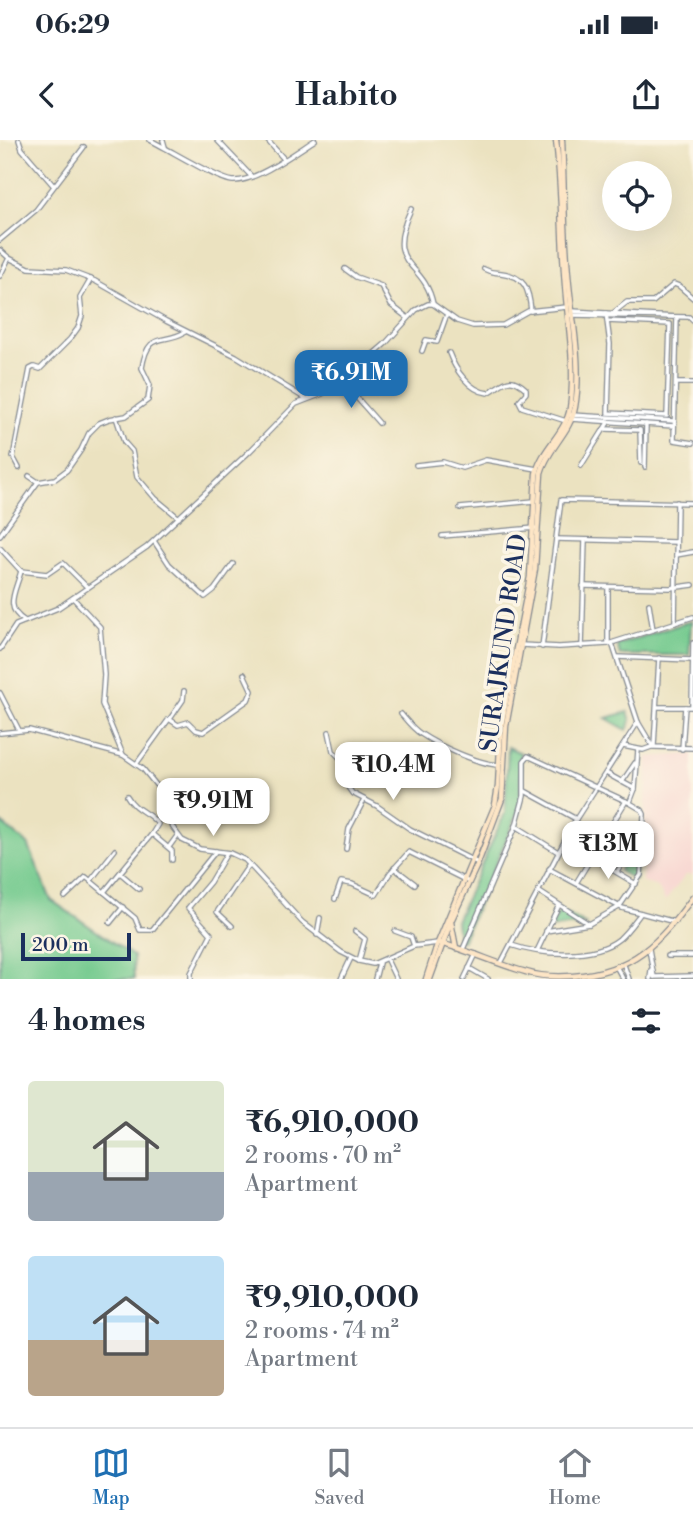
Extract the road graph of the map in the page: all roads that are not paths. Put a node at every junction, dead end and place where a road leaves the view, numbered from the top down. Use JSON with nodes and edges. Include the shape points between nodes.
{"nodes":[{"id":1,"x":19,"y":140,"type":"edge"},
{"id":2,"x":150,"y":140,"type":"edge"},
{"id":3,"x":163,"y":140,"type":"edge"},
{"id":4,"x":216,"y":140,"type":"edge"},
{"id":5,"x":267,"y":140,"type":"edge"},
{"id":6,"x":314,"y":140,"type":"edge"},
{"id":7,"x":559,"y":140,"type":"edge"},
{"id":8,"x":84,"y":147,"type":"dead end"},
{"id":9,"x":165,"y":147,"type":"junction"},
{"id":10,"x":285,"y":159,"type":"junction"},
{"id":11,"x":251,"y":176,"type":"junction"},
{"id":12,"x":53,"y":186,"type":"junction"},
{"id":13,"x":411,"y":209,"type":"dead end"},
{"id":14,"x":0,"y":240,"type":"edge"},
{"id":15,"x":0,"y":250,"type":"edge"},
{"id":16,"x":9,"y":258,"type":"junction"},
{"id":17,"x":345,"y":269,"type":"dead end"},
{"id":18,"x":484,"y":269,"type":"dead end"},
{"id":19,"x":0,"y":276,"type":"edge"},
{"id":20,"x":91,"y":279,"type":"junction"},
{"id":21,"x":693,"y":298,"type":"edge"},
{"id":22,"x":433,"y":304,"type":"junction"},
{"id":23,"x":531,"y":310,"type":"junction"},
{"id":24,"x":569,"y":312,"type":"junction"},
{"id":25,"x":613,"y":313,"type":"junction"},
{"id":26,"x":447,"y":314,"type":"junction"},
{"id":27,"x":606,"y":317,"type":"junction"},
{"id":28,"x":676,"y":317,"type":"junction"},
{"id":29,"x":408,"y":318,"type":"junction"},
{"id":30,"x":693,"y":321,"type":"edge"},
{"id":31,"x":185,"y":331,"type":"junction"},
{"id":32,"x":422,"y":351,"type":"dead end"},
{"id":33,"x":450,"y":353,"type":"dead end"},
{"id":34,"x":342,"y":381,"type":"junction"},
{"id":35,"x":676,"y":383,"type":"junction"},
{"id":36,"x":693,"y":383,"type":"edge"},
{"id":37,"x":306,"y":399,"type":"junction"},
{"id":38,"x":570,"y":417,"type":"junction"},
{"id":39,"x":116,"y":418,"type":"junction"},
{"id":40,"x":632,"y":418,"type":"junction"},
{"id":41,"x":609,"y":420,"type":"junction"},
{"id":42,"x":646,"y":422,"type":"junction"},
{"id":43,"x":379,"y":423,"type":"dead end"},
{"id":44,"x":637,"y":424,"type":"junction"},
{"id":45,"x":674,"y":424,"type":"junction"},
{"id":46,"x":604,"y":429,"type":"junction"},
{"id":47,"x":637,"y":430,"type":"junction"},
{"id":48,"x":693,"y":443,"type":"edge"},
{"id":49,"x":641,"y":463,"type":"dead end"},
{"id":50,"x":416,"y":464,"type":"dead end"},
{"id":51,"x":581,"y":466,"type":"dead end"},
{"id":52,"x":645,"y":467,"type":"dead end"},
{"id":53,"x":19,"y":468,"type":"dead end"},
{"id":54,"x":537,"y":469,"type":"junction"},
{"id":55,"x":29,"y":476,"type":"dead end"},
{"id":56,"x":38,"y":482,"type":"junction"},
{"id":57,"x":534,"y":501,"type":"junction"},
{"id":58,"x":677,"y":502,"type":"junction"},
{"id":59,"x":693,"y":503,"type":"edge"},
{"id":60,"x":460,"y":508,"type":"dead end"},
{"id":61,"x":178,"y":518,"type":"junction"},
{"id":62,"x":535,"y":528,"type":"junction"},
{"id":63,"x":0,"y":535,"type":"edge"},
{"id":64,"x":442,"y":536,"type":"dead end"},
{"id":65,"x":556,"y":539,"type":"junction"},
{"id":66,"x":585,"y":540,"type":"junction"},
{"id":67,"x":154,"y":541,"type":"junction"},
{"id":68,"x":676,"y":542,"type":"junction"},
{"id":69,"x":0,"y":548,"type":"edge"},
{"id":70,"x":693,"y":552,"type":"edge"},
{"id":71,"x":676,"y":555,"type":"junction"},
{"id":72,"x":233,"y":564,"type":"dead end"},
{"id":73,"x":21,"y":571,"type":"junction"},
{"id":74,"x":693,"y":584,"type":"edge"},
{"id":75,"x":583,"y":586,"type":"junction"},
{"id":76,"x":87,"y":587,"type":"junction"},
{"id":77,"x":608,"y":587,"type":"junction"},
{"id":78,"x":675,"y":588,"type":"junction"},
{"id":79,"x":73,"y":597,"type":"junction"},
{"id":80,"x":649,"y":604,"type":"dead end"},
{"id":81,"x":693,"y":617,"type":"edge"},
{"id":82,"x":25,"y":621,"type":"junction"},
{"id":83,"x":675,"y":622,"type":"junction"},
{"id":84,"x":653,"y":630,"type":"junction"},
{"id":85,"x":610,"y":643,"type":"junction"},
{"id":86,"x":693,"y":643,"type":"edge"},
{"id":87,"x":520,"y":645,"type":"junction"},
{"id":88,"x":542,"y":647,"type":"junction"},
{"id":89,"x":582,"y":647,"type":"junction"},
{"id":90,"x":0,"y":649,"type":"edge"},
{"id":91,"x":617,"y":657,"type":"junction"},
{"id":92,"x":659,"y":659,"type":"junction"},
{"id":93,"x":692,"y":660,"type":"edge"},
{"id":94,"x":244,"y":674,"type":"dead end"},
{"id":95,"x":184,"y":691,"type":"dead end"},
{"id":96,"x":0,"y":692,"type":"edge"},
{"id":97,"x":658,"y":707,"type":"junction"},
{"id":98,"x":685,"y":707,"type":"junction"},
{"id":99,"x":693,"y":707,"type":"edge"},
{"id":100,"x":401,"y":714,"type":"dead end"},
{"id":101,"x":170,"y":719,"type":"junction"},
{"id":102,"x":638,"y":722,"type":"junction"},
{"id":103,"x":19,"y":730,"type":"junction"},
{"id":104,"x":330,"y":732,"type":"dead end"},
{"id":105,"x":0,"y":733,"type":"edge"},
{"id":106,"x":623,"y":746,"type":"junction"},
{"id":107,"x":653,"y":747,"type":"junction"},
{"id":108,"x":693,"y":748,"type":"edge"},
{"id":109,"x":682,"y":749,"type":"junction"},
{"id":110,"x":638,"y":750,"type":"junction"},
{"id":111,"x":123,"y":755,"type":"junction"},
{"id":112,"x":637,"y":761,"type":"junction"},
{"id":113,"x":137,"y":763,"type":"junction"},
{"id":114,"x":499,"y":765,"type":"junction"},
{"id":115,"x":606,"y":773,"type":"junction"},
{"id":116,"x":622,"y":782,"type":"junction"},
{"id":117,"x":596,"y":787,"type":"junction"},
{"id":118,"x":635,"y":789,"type":"junction"},
{"id":119,"x":525,"y":790,"type":"junction"},
{"id":120,"x":127,"y":796,"type":"dead end"},
{"id":121,"x":364,"y":800,"type":"junction"},
{"id":122,"x":628,"y":802,"type":"junction"},
{"id":123,"x":576,"y":819,"type":"junction"},
{"id":124,"x":516,"y":826,"type":"junction"},
{"id":125,"x":643,"y":830,"type":"junction"},
{"id":126,"x":152,"y":834,"type":"junction"},
{"id":127,"x":177,"y":836,"type":"junction"},
{"id":128,"x":169,"y":847,"type":"junction"},
{"id":129,"x":346,"y":849,"type":"dead end"},
{"id":130,"x":115,"y":850,"type":"dead end"},
{"id":131,"x":216,"y":851,"type":"junction"},
{"id":132,"x":558,"y":852,"type":"junction"},
{"id":133,"x":227,"y":853,"type":"junction"},
{"id":134,"x":592,"y":858,"type":"junction"},
{"id":135,"x":172,"y":860,"type":"dead end"},
{"id":136,"x":476,"y":862,"type":"junction"},
{"id":137,"x":249,"y":865,"type":"junction"},
{"id":138,"x":394,"y":868,"type":"junction"},
{"id":139,"x":549,"y":869,"type":"junction"},
{"id":140,"x":617,"y":872,"type":"junction"},
{"id":141,"x":120,"y":873,"type":"junction"},
{"id":142,"x":91,"y":880,"type":"junction"},
{"id":143,"x":467,"y":881,"type":"junction"},
{"id":144,"x":576,"y":883,"type":"junction"},
{"id":145,"x":415,"y":884,"type":"dead end"},
{"id":146,"x":636,"y":884,"type":"junction"},
{"id":147,"x":139,"y":889,"type":"dead end"},
{"id":148,"x":104,"y":891,"type":"junction"},
{"id":149,"x":538,"y":891,"type":"junction"},
{"id":150,"x":65,"y":897,"type":"dead end"},
{"id":151,"x":693,"y":897,"type":"edge"},
{"id":152,"x":335,"y":899,"type":"dead end"},
{"id":153,"x":559,"y":905,"type":"junction"},
{"id":154,"x":619,"y":906,"type":"junction"},
{"id":155,"x":123,"y":907,"type":"junction"},
{"id":156,"x":641,"y":914,"type":"junction"},
{"id":157,"x":320,"y":918,"type":"dead end"},
{"id":158,"x":450,"y":921,"type":"junction"},
{"id":159,"x":675,"y":922,"type":"junction"},
{"id":160,"x":110,"y":923,"type":"dead end"},
{"id":161,"x":589,"y":924,"type":"junction"},
{"id":162,"x":232,"y":926,"type":"dead end"},
{"id":163,"x":395,"y":931,"type":"dead end"},
{"id":164,"x":546,"y":931,"type":"junction"},
{"id":165,"x":355,"y":932,"type":"dead end"},
{"id":166,"x":317,"y":935,"type":"junction"},
{"id":167,"x":440,"y":944,"type":"junction"},
{"id":168,"x":414,"y":946,"type":"junction"},
{"id":169,"x":511,"y":946,"type":"junction"},
{"id":170,"x":456,"y":948,"type":"junction"},
{"id":171,"x":463,"y":949,"type":"junction"},
{"id":172,"x":649,"y":949,"type":"junction"},
{"id":173,"x":537,"y":951,"type":"junction"},
{"id":174,"x":476,"y":954,"type":"junction"},
{"id":175,"x":667,"y":956,"type":"dead end"},
{"id":176,"x":693,"y":956,"type":"edge"},
{"id":177,"x":351,"y":958,"type":"junction"},
{"id":178,"x":387,"y":960,"type":"junction"},
{"id":179,"x":359,"y":961,"type":"junction"},
{"id":180,"x":379,"y":963,"type":"junction"},
{"id":181,"x":501,"y":963,"type":"junction"},
{"id":182,"x":624,"y":965,"type":"junction"},
{"id":183,"x":469,"y":968,"type":"junction"},
{"id":184,"x":617,"y":968,"type":"junction"},
{"id":185,"x":693,"y":976,"type":"edge"},
{"id":186,"x":652,"y":978,"type":"edge"},
{"id":187,"x":191,"y":979,"type":"edge"},
{"id":188,"x":341,"y":979,"type":"edge"},
{"id":189,"x":375,"y":979,"type":"edge"},
{"id":190,"x":396,"y":979,"type":"edge"},
{"id":191,"x":428,"y":979,"type":"edge"},
{"id":192,"x":464,"y":979,"type":"edge"},
{"id":193,"x":488,"y":979,"type":"edge"},
{"id":194,"x":623,"y":979,"type":"edge"},
{"id":195,"x":629,"y":979,"type":"edge"}],
"edges":[{"from":1,"to":12,"type":"street"},
{"from":2,"to":9,"type":"street"},
{"from":3,"to":9,"type":"street"},
{"from":4,"to":11,"type":"street"},
{"from":5,"to":10,"type":"street"},
{"from":6,"to":10,"type":"street"},
{"from":7,"to":24,"type":"main road","name":"SURAJKUND ROAD"},
{"from":8,"to":12,"type":"street"},
{"from":9,"to":11,"type":"street","via":[[229,180]]},
{"from":10,"to":11,"type":"street"},
{"from":12,"to":14,"type":"street","via":[[32,214]]},
{"from":13,"to":22,"type":"street","via":[[403,227],[401,250]]},
{"from":15,"to":16,"type":"street"},
{"from":16,"to":19,"type":"street"},
{"from":16,"to":20,"type":"street","via":[[29,268],[66,270]]},
{"from":17,"to":29,"type":"street","via":[[381,286],[392,306]]},
{"from":18,"to":23,"type":"street","via":[[524,282]]},
{"from":20,"to":31,"type":"street"},
{"from":20,"to":53,"type":"street","via":[[80,297],[82,316],[72,336],[40,369],[30,369],[13,457]]},
{"from":21,"to":25,"type":"street","via":[[674,284],[653,302],[627,302]]},
{"from":22,"to":26,"type":"street"},
{"from":22,"to":29,"type":"street"},
{"from":23,"to":24,"type":"street"},
{"from":23,"to":26,"type":"street","via":[[503,325],[486,326],[465,325]]},
{"from":24,"to":27,"type":"street"},
{"from":24,"to":38,"type":"main road","name":"SURAJKUND ROAD"},
{"from":25,"to":27,"type":"street"},
{"from":25,"to":28,"type":"street"},
{"from":26,"to":32,"type":"street","via":[[437,342],[426,340]]},
{"from":27,"to":28,"type":"street"},
{"from":27,"to":40,"type":"street","via":[[608,412]]},
{"from":27,"to":40,"type":"street","via":[[671,326],[667,415]]},
{"from":28,"to":30,"type":"street"},
{"from":28,"to":35,"type":"street"},
{"from":29,"to":34,"type":"street"},
{"from":31,"to":37,"type":"street"},
{"from":31,"to":39,"type":"street","via":[[153,342],[142,368],[150,383],[150,398],[132,413]]},
{"from":33,"to":38,"type":"street","via":[[455,369],[481,392],[512,381],[526,389],[519,401],[522,407]]},
{"from":34,"to":37,"type":"street"},
{"from":34,"to":43,"type":"street"},
{"from":35,"to":36,"type":"street"},
{"from":35,"to":45,"type":"street"},
{"from":37,"to":61,"type":"street"},
{"from":38,"to":41,"type":"street"},
{"from":38,"to":54,"type":"main road","name":"SURAJKUND ROAD"},
{"from":38,"to":62,"type":"main road","name":"SURAJKUND ROAD","via":[[542,470]]},
{"from":39,"to":56,"type":"street","via":[[91,431],[62,473],[51,481]]},
{"from":39,"to":61,"type":"street","via":[[132,451],[137,477]]},
{"from":40,"to":41,"type":"street"},
{"from":40,"to":42,"type":"street"},
{"from":41,"to":44,"type":"street"},
{"from":41,"to":46,"type":"street"},
{"from":42,"to":44,"type":"street"},
{"from":42,"to":45,"type":"street"},
{"from":42,"to":52,"type":"street"},
{"from":44,"to":47,"type":"street"},
{"from":45,"to":48,"type":"street","via":[[674,442]]},
{"from":46,"to":47,"type":"street"},
{"from":46,"to":51,"type":"street"},
{"from":47,"to":49,"type":"street","via":[[641,432]]},
{"from":50,"to":54,"type":"street","via":[[443,462],[462,468],[486,460]]},
{"from":54,"to":57,"type":"main road","name":"SURAJKUND ROAD"},
{"from":55,"to":56,"type":"street"},
{"from":56,"to":63,"type":"street"},
{"from":57,"to":60,"type":"street"},
{"from":57,"to":62,"type":"main road","name":"SURAJKUND ROAD"},
{"from":58,"to":59,"type":"street"},
{"from":58,"to":65,"type":"street","via":[[564,499],[560,501]]},
{"from":58,"to":68,"type":"street"},
{"from":61,"to":67,"type":"street"},
{"from":62,"to":64,"type":"street"},
{"from":62,"to":87,"type":"main road","name":"SURAJKUND ROAD"},
{"from":65,"to":66,"type":"street"},
{"from":65,"to":88,"type":"street"},
{"from":66,"to":68,"type":"street"},
{"from":66,"to":75,"type":"street"},
{"from":67,"to":72,"type":"street","via":[[169,564],[204,597]]},
{"from":67,"to":76,"type":"street"},
{"from":68,"to":71,"type":"street"},
{"from":69,"to":73,"type":"street"},
{"from":70,"to":71,"type":"street"},
{"from":71,"to":78,"type":"street"},
{"from":73,"to":76,"type":"street","via":[[47,574],[63,564]]},
{"from":73,"to":82,"type":"street","via":[[12,606],[15,615]]},
{"from":74,"to":78,"type":"street"},
{"from":75,"to":77,"type":"street"},
{"from":75,"to":89,"type":"street"},
{"from":76,"to":79,"type":"street"},
{"from":77,"to":78,"type":"street"},
{"from":77,"to":85,"type":"street"},
{"from":78,"to":83,"type":"street"},
{"from":79,"to":82,"type":"street"},
{"from":79,"to":111,"type":"street","via":[[100,627],[102,704]]},
{"from":80,"to":84,"type":"street"},
{"from":81,"to":83,"type":"street"},
{"from":82,"to":90,"type":"street","via":[[13,628]]},
{"from":83,"to":84,"type":"street"},
{"from":84,"to":85,"type":"street"},
{"from":85,"to":89,"type":"street"},
{"from":85,"to":91,"type":"street"},
{"from":86,"to":93,"type":"street"},
{"from":87,"to":88,"type":"street"},
{"from":87,"to":114,"type":"main road","name":"SURAJKUND ROAD","via":[[501,726]]},
{"from":87,"to":136,"type":"main road","name":"SURAJKUND ROAD","via":[[506,726],[502,799]]},
{"from":88,"to":89,"type":"street"},
{"from":91,"to":92,"type":"street"},
{"from":91,"to":102,"type":"street"},
{"from":92,"to":93,"type":"street"},
{"from":92,"to":97,"type":"street"},
{"from":93,"to":99,"type":"street"},
{"from":94,"to":101,"type":"street","via":[[252,690],[250,698],[209,730],[201,732],[188,722],[177,725]]},
{"from":95,"to":101,"type":"street"},
{"from":96,"to":103,"type":"street"},
{"from":97,"to":98,"type":"street"},
{"from":97,"to":107,"type":"street"},
{"from":98,"to":99,"type":"street"},
{"from":98,"to":109,"type":"street"},
{"from":100,"to":114,"type":"street","via":[[432,740]]},
{"from":101,"to":113,"type":"street"},
{"from":102,"to":106,"type":"street"},
{"from":102,"to":107,"type":"street"},
{"from":103,"to":105,"type":"street"},
{"from":103,"to":111,"type":"street"},
{"from":104,"to":121,"type":"street","via":[[333,751],[344,762],[344,782]]},
{"from":106,"to":110,"type":"street"},
{"from":106,"to":115,"type":"street"},
{"from":107,"to":109,"type":"street"},
{"from":107,"to":110,"type":"street"},
{"from":108,"to":109,"type":"street"},
{"from":110,"to":112,"type":"street"},
{"from":111,"to":113,"type":"street"},
{"from":112,"to":116,"type":"street"},
{"from":112,"to":118,"type":"street"},
{"from":113,"to":127,"type":"street","via":[[163,793]]},
{"from":114,"to":136,"type":"main road","name":"SURAJKUND ROAD","via":[[495,805]]},
{"from":115,"to":116,"type":"street"},
{"from":115,"to":117,"type":"street"},
{"from":116,"to":118,"type":"street"},
{"from":117,"to":119,"type":"street","via":[[528,756],[524,761]]},
{"from":117,"to":122,"type":"street"},
{"from":117,"to":123,"type":"street"},
{"from":118,"to":122,"type":"street"},
{"from":119,"to":123,"type":"street"},
{"from":119,"to":124,"type":"street"},
{"from":120,"to":126,"type":"street","via":[[133,807],[158,823]]},
{"from":121,"to":129,"type":"street","via":[[348,829]]},
{"from":121,"to":136,"type":"street"},
{"from":122,"to":125,"type":"street","via":[[643,812]]},
{"from":122,"to":134,"type":"street"},
{"from":123,"to":132,"type":"street"},
{"from":124,"to":132,"type":"street"},
{"from":124,"to":171,"type":"street"},
{"from":125,"to":140,"type":"street"},
{"from":125,"to":146,"type":"street","via":[[642,871]]},
{"from":126,"to":128,"type":"street"},
{"from":126,"to":141,"type":"street"},
{"from":127,"to":128,"type":"street"},
{"from":127,"to":131,"type":"street","via":[[192,846]]},
{"from":128,"to":135,"type":"street"},
{"from":130,"to":142,"type":"street"},
{"from":131,"to":133,"type":"street"},
{"from":131,"to":155,"type":"street","via":[[155,929],[140,930]]},
{"from":132,"to":139,"type":"street"},
{"from":133,"to":137,"type":"street"},
{"from":133,"to":187,"type":"street","via":[[188,908],[211,934]]},
{"from":134,"to":140,"type":"street"},
{"from":134,"to":144,"type":"street"},
{"from":136,"to":143,"type":"main road","name":"SURAJKUND ROAD"},
{"from":137,"to":162,"type":"street","via":[[217,912]]},
{"from":137,"to":166,"type":"street"},
{"from":138,"to":143,"type":"street","via":[[410,852]]},
{"from":138,"to":145,"type":"street"},
{"from":138,"to":152,"type":"street","via":[[376,895],[341,882]]},
{"from":139,"to":144,"type":"street"},
{"from":139,"to":149,"type":"street"},
{"from":140,"to":146,"type":"street"},
{"from":141,"to":147,"type":"street"},
{"from":141,"to":148,"type":"street"},
{"from":142,"to":148,"type":"street"},
{"from":142,"to":150,"type":"street","via":[[84,878]]},
{"from":143,"to":158,"type":"main road","name":"SURAJKUND ROAD"},
{"from":143,"to":167,"type":"main road","name":"SURAJKUND ROAD"},
{"from":144,"to":154,"type":"street"},
{"from":146,"to":154,"type":"street"},
{"from":148,"to":155,"type":"street"},
{"from":149,"to":153,"type":"street"},
{"from":149,"to":169,"type":"street"},
{"from":151,"to":159,"type":"main road"},
{"from":153,"to":161,"type":"street"},
{"from":153,"to":164,"type":"street"},
{"from":154,"to":156,"type":"street"},
{"from":154,"to":161,"type":"street"},
{"from":155,"to":160,"type":"street"},
{"from":156,"to":159,"type":"street"},
{"from":156,"to":173,"type":"street","via":[[618,939],[600,949]]},
{"from":157,"to":166,"type":"street"},
{"from":158,"to":167,"type":"main road","name":"SURAJKUND ROAD"},
{"from":158,"to":170,"type":"main road"},
{"from":159,"to":172,"type":"main road"},
{"from":161,"to":164,"type":"street"},
{"from":163,"to":168,"type":"street","via":[[411,937]]},
{"from":164,"to":173,"type":"street"},
{"from":165,"to":179,"type":"street","via":[[365,939]]},
{"from":166,"to":177,"type":"street"},
{"from":167,"to":168,"type":"street"},
{"from":167,"to":170,"type":"main road"},
{"from":167,"to":191,"type":"main road","name":"SURAJKUND ROAD"},
{"from":168,"to":178,"type":"street"},
{"from":169,"to":173,"type":"street"},
{"from":169,"to":181,"type":"street"},
{"from":170,"to":171,"type":"main road"},
{"from":171,"to":174,"type":"main road"},
{"from":172,"to":182,"type":"main road"},
{"from":172,"to":186,"type":"street"},
{"from":174,"to":181,"type":"main road"},
{"from":174,"to":183,"type":"street"},
{"from":175,"to":176,"type":"street"},
{"from":177,"to":179,"type":"street"},
{"from":177,"to":188,"type":"street"},
{"from":178,"to":180,"type":"street"},
{"from":178,"to":190,"type":"street"},
{"from":179,"to":180,"type":"street"},
{"from":180,"to":189,"type":"street"},
{"from":181,"to":184,"type":"main road","via":[[554,977]]},
{"from":182,"to":184,"type":"main road"},
{"from":182,"to":195,"type":"street"},
{"from":183,"to":192,"type":"street"},
{"from":183,"to":193,"type":"street"},
{"from":184,"to":194,"type":"street"},
{"from":185,"to":186,"type":"street"}]}
